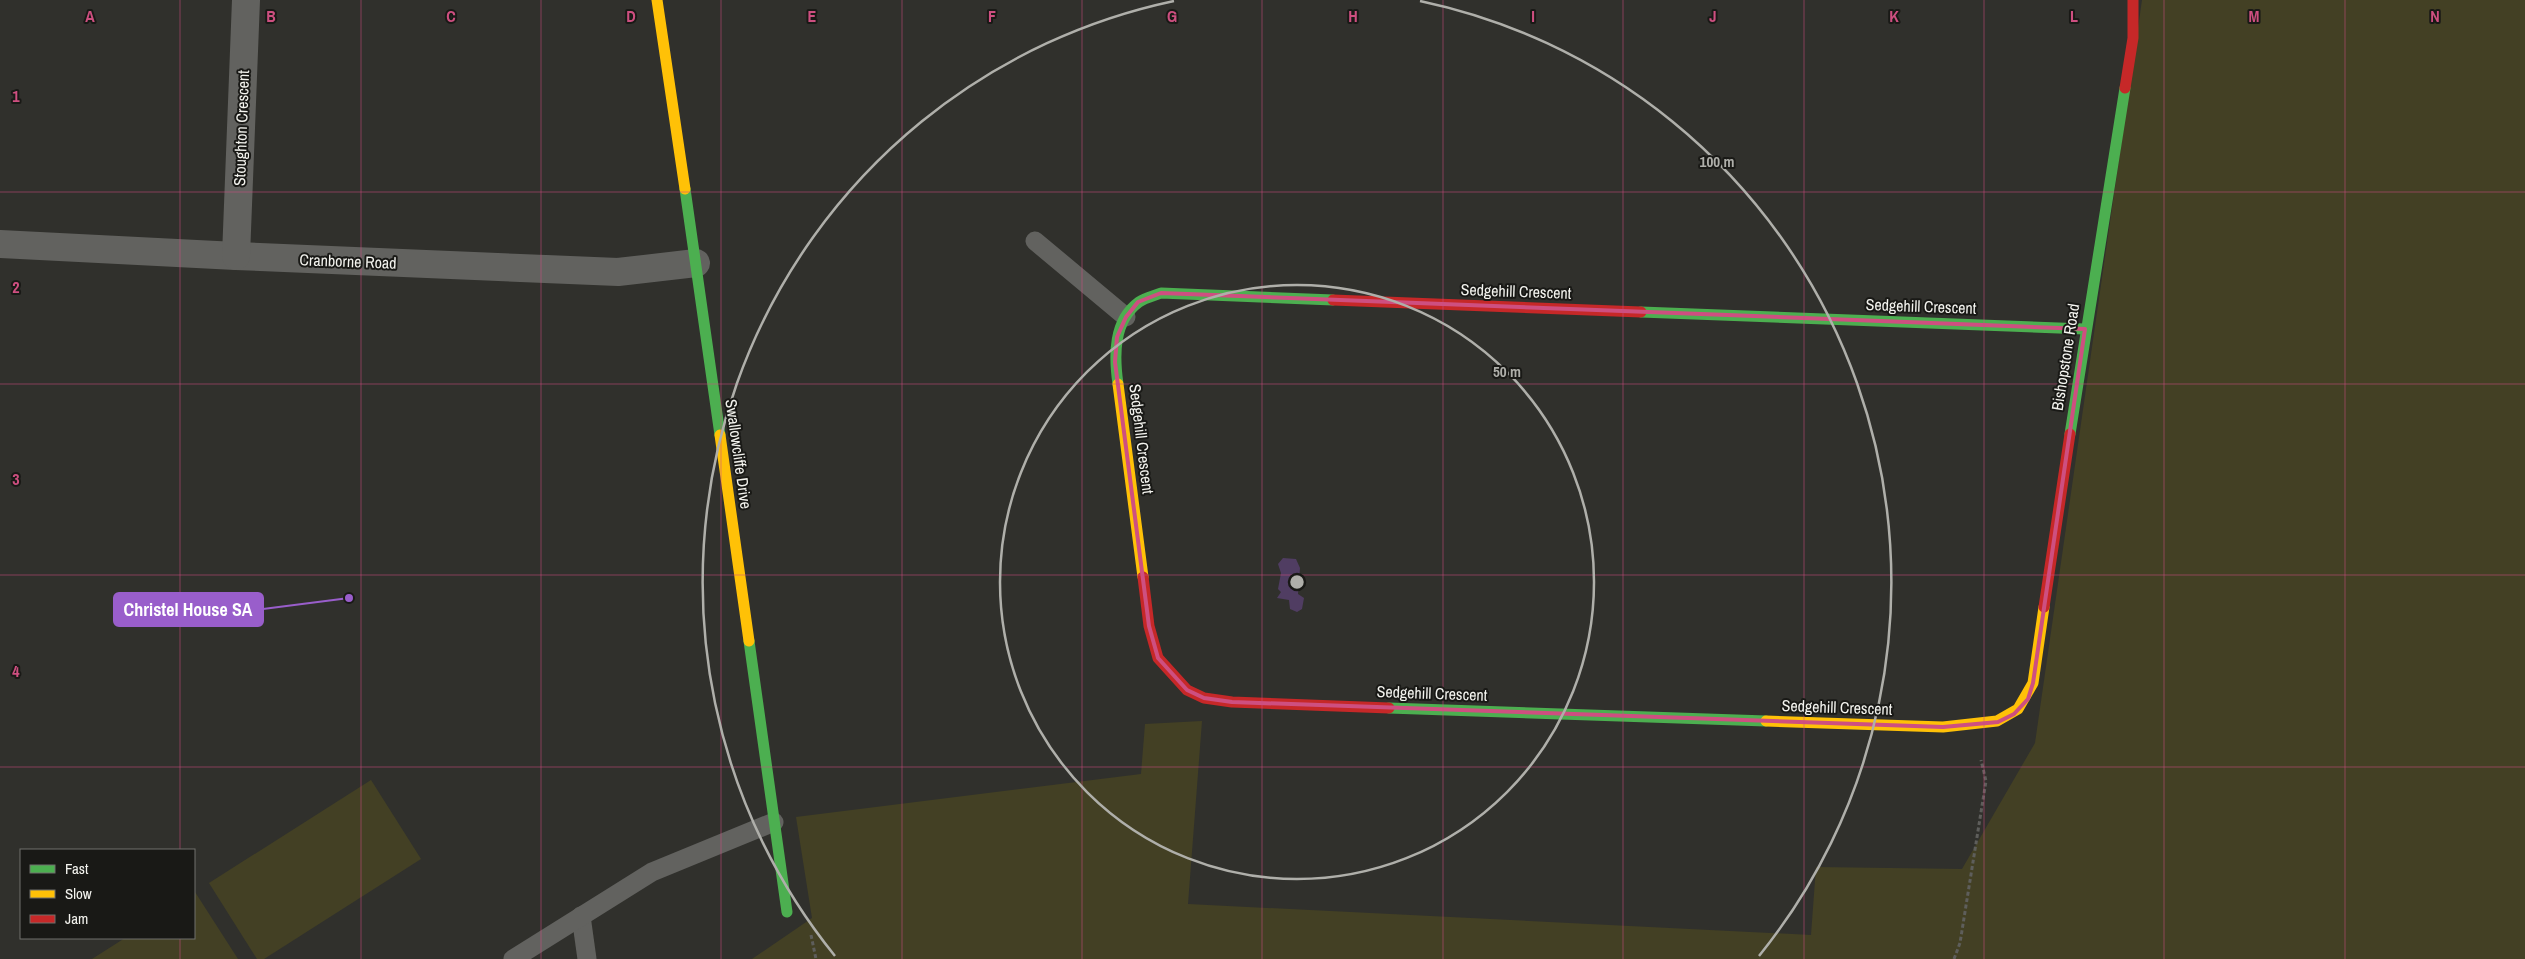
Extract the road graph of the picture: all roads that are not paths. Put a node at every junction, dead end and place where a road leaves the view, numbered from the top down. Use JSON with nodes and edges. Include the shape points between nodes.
{"nodes":[{"id":1,"x":246,"y":0,"type":"edge"},
{"id":2,"x":657,"y":0,"type":"edge"},
{"id":3,"x":2133,"y":0,"type":"edge"},
{"id":4,"x":1035,"y":241,"type":"dead end"},
{"id":5,"x":0,"y":244,"type":"edge"},
{"id":6,"x":236,"y":256,"type":"junction"},
{"id":7,"x":696,"y":263,"type":"junction"},
{"id":8,"x":1126,"y":317,"type":"junction"},
{"id":9,"x":2085,"y":329,"type":"junction"},
{"id":10,"x":2014,"y":714,"type":"joint"},
{"id":11,"x":774,"y":822,"type":"junction"},
{"id":12,"x":787,"y":912,"type":"dead end"},
{"id":13,"x":581,"y":916,"type":"junction"},
{"id":14,"x":513,"y":959,"type":"edge"},
{"id":15,"x":587,"y":959,"type":"edge"}],
"edges":[{"from":1,"to":6,"type":"street","name":"Stoughton Crescent"},
{"from":2,"to":7,"type":"street","name":"Swallowcliffe Drive"},
{"from":3,"to":9,"type":"street","name":"Bishopstone Road","via":[[2133,38]]},
{"from":4,"to":8,"type":"lane"},
{"from":5,"to":6,"type":"street","name":"Cranborne Road"},
{"from":6,"to":7,"type":"street","name":"Cranborne Road","via":[[618,272]]},
{"from":7,"to":11,"type":"street","name":"Swallowcliffe Drive"},
{"from":8,"to":9,"type":"street","name":"Sedgehill Crescent","via":[[1138,302],[1160,293]]},
{"from":8,"to":10,"type":"street","name":"Sedgehill Crescent","via":[[1117,337],[1115,362],[1149,626],[1158,658],[1187,690],[1204,698],[1232,702],[1933,726],[1974,726],[1998,722]]},
{"from":9,"to":10,"type":"street","name":"Bishopstone Road","via":[[2033,683],[2028,700]]},
{"from":11,"to":12,"type":"street","name":"Swallowcliffe Drive"},
{"from":11,"to":13,"type":"lane","via":[[652,872]]},
{"from":13,"to":14,"type":"lane"},
{"from":13,"to":15,"type":"lane"}]}
